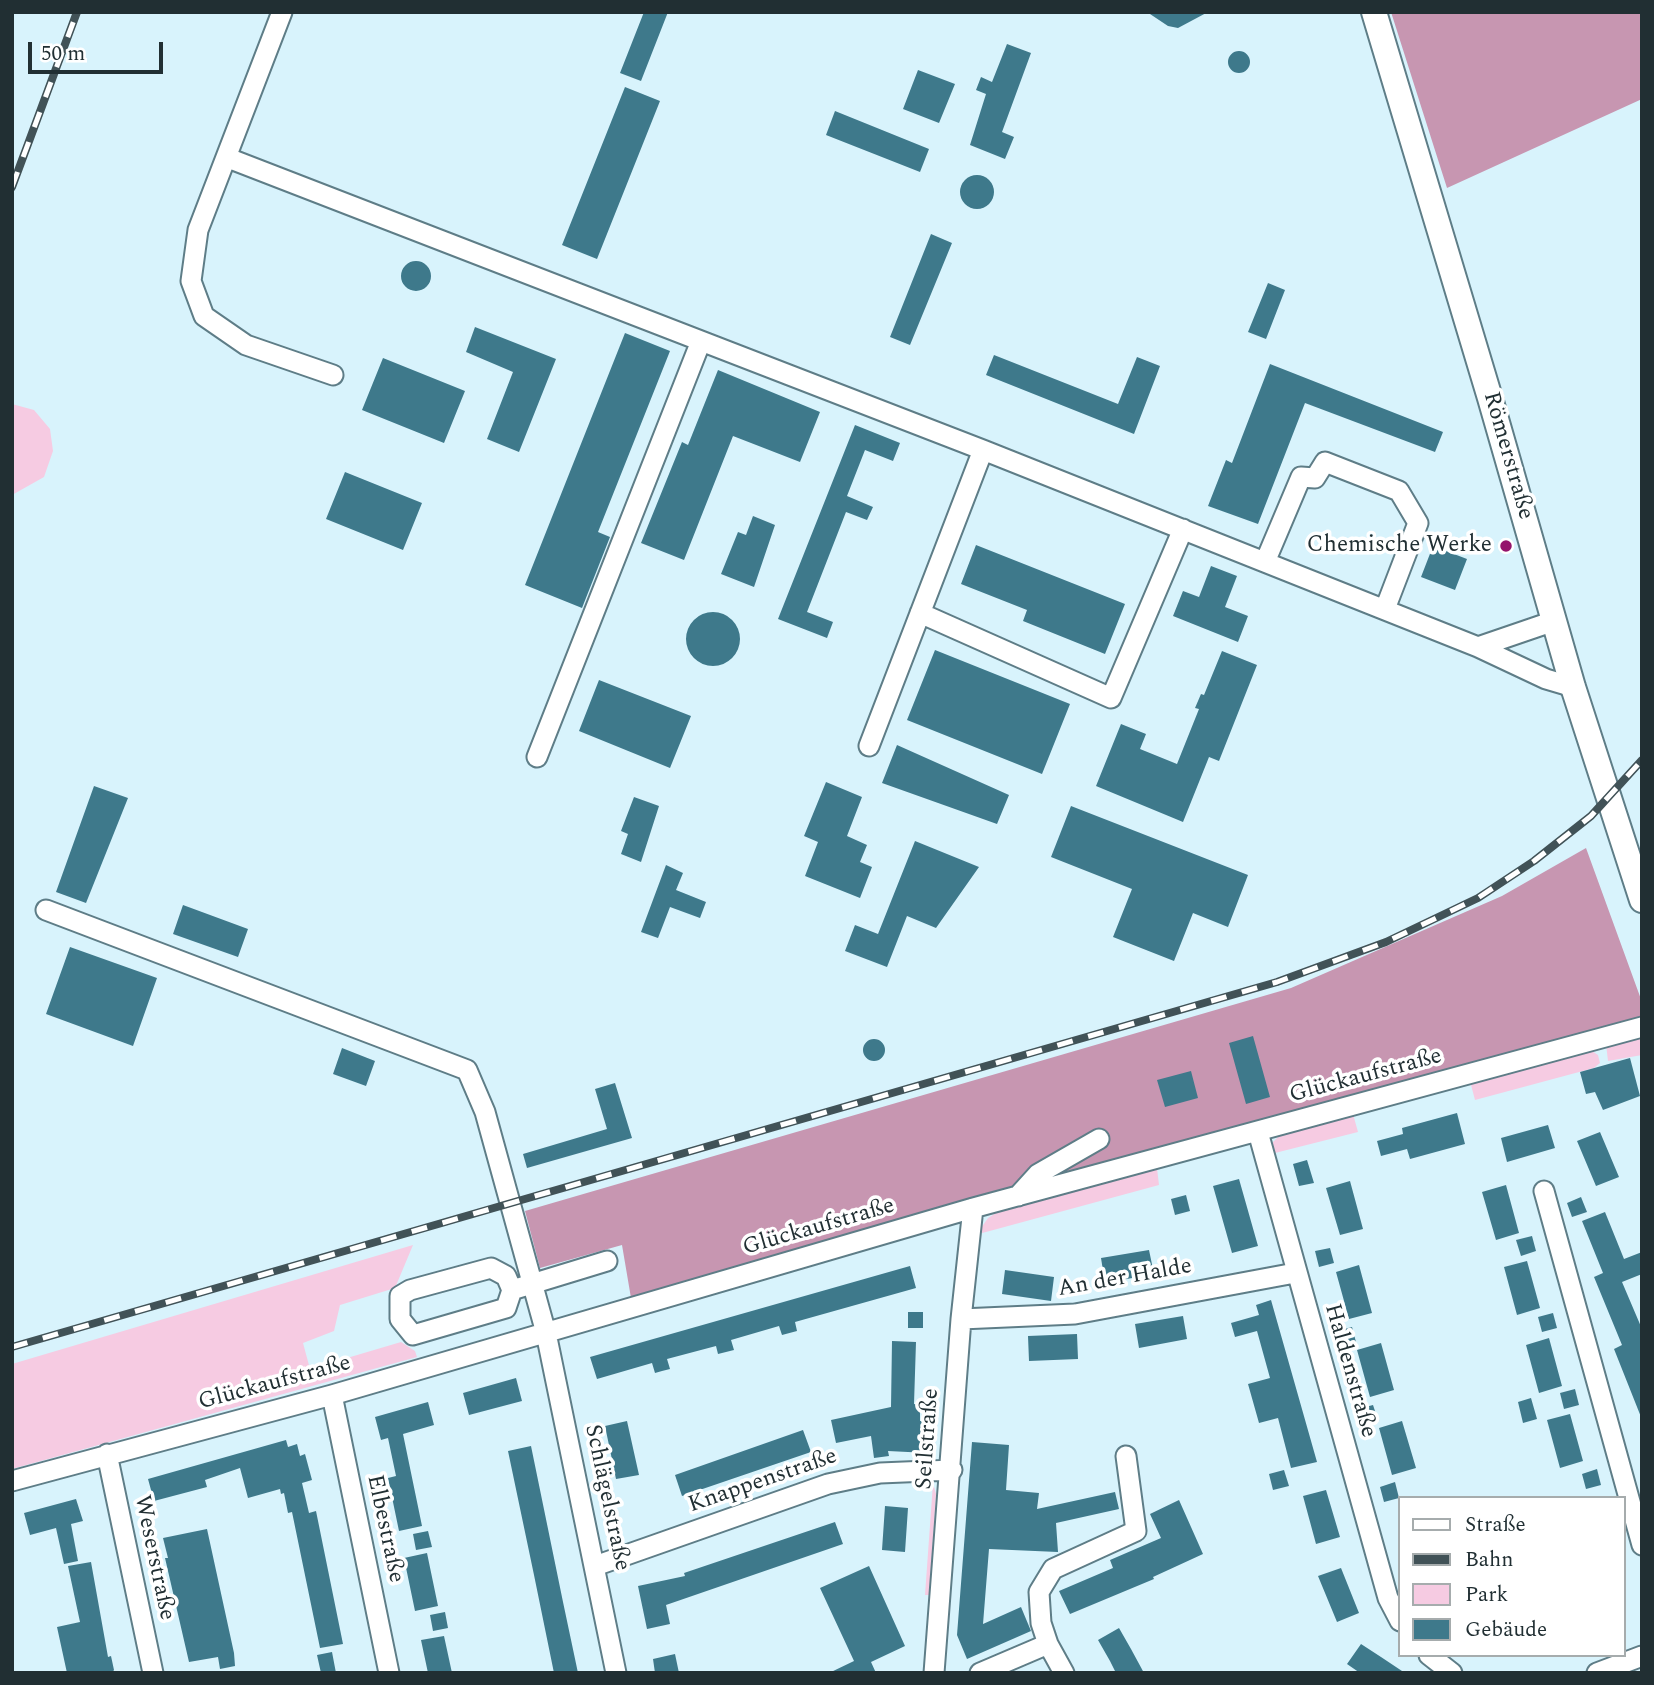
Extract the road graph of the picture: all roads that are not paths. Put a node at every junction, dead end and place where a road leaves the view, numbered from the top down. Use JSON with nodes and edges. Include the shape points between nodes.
{"nodes":[{"id":1,"x":282,"y":12,"type":"edge"},
{"id":2,"x":1374,"y":12,"type":"edge"},
{"id":3,"x":228,"y":158,"type":"junction"},
{"id":4,"x":701,"y":341,"type":"junction"},
{"id":5,"x":333,"y":375,"type":"dead end"},
{"id":6,"x":983,"y":450,"type":"junction"},
{"id":7,"x":1183,"y":529,"type":"junction"},
{"id":8,"x":1265,"y":562,"type":"junction"},
{"id":9,"x":1385,"y":609,"type":"junction"},
{"id":10,"x":920,"y":613,"type":"junction"},
{"id":11,"x":1554,"y":621,"type":"junction"},
{"id":12,"x":1478,"y":647,"type":"junction"},
{"id":13,"x":1573,"y":687,"type":"junction"},
{"id":14,"x":869,"y":746,"type":"dead end"},
{"id":15,"x":537,"y":757,"type":"dead end"},
{"id":16,"x":1642,"y":900,"type":"edge"},
{"id":17,"x":46,"y":910,"type":"dead end"},
{"id":18,"x":1642,"y":1027,"type":"edge"},
{"id":19,"x":1258,"y":1132,"type":"junction"},
{"id":20,"x":1099,"y":1139,"type":"dead end"},
{"id":21,"x":1544,"y":1191,"type":"dead end"},
{"id":22,"x":1017,"y":1196,"type":"junction"},
{"id":23,"x":973,"y":1208,"type":"junction"},
{"id":24,"x":607,"y":1261,"type":"dead end"},
{"id":25,"x":1295,"y":1273,"type":"junction"},
{"id":26,"x":533,"y":1286,"type":"junction"},
{"id":27,"x":512,"y":1290,"type":"junction"},
{"id":28,"x":961,"y":1319,"type":"junction"},
{"id":29,"x":546,"y":1333,"type":"junction"},
{"id":30,"x":332,"y":1395,"type":"junction"},
{"id":31,"x":107,"y":1454,"type":"junction"},
{"id":32,"x":1126,"y":1456,"type":"dead end"},
{"id":33,"x":951,"y":1470,"type":"junction"},
{"id":34,"x":12,"y":1481,"type":"edge"},
{"id":35,"x":1642,"y":1545,"type":"edge"},
{"id":36,"x":595,"y":1566,"type":"junction"},
{"id":37,"x":1398,"y":1617,"type":"edge"},
{"id":38,"x":1048,"y":1644,"type":"junction"},
{"id":39,"x":1642,"y":1656,"type":"edge"},
{"id":40,"x":153,"y":1673,"type":"edge"},
{"id":41,"x":389,"y":1673,"type":"edge"},
{"id":42,"x":616,"y":1673,"type":"edge"},
{"id":43,"x":934,"y":1673,"type":"edge"},
{"id":44,"x":980,"y":1673,"type":"edge"},
{"id":45,"x":1064,"y":1673,"type":"edge"},
{"id":46,"x":1597,"y":1673,"type":"edge"}],
"edges":[{"from":1,"to":3,"type":"street"},
{"from":2,"to":11,"type":"main road","name":"Römerstraße"},
{"from":3,"to":4,"type":"street"},
{"from":3,"to":5,"type":"street","via":[[198,230],[191,281],[204,316],[246,345]]},
{"from":4,"to":6,"type":"street"},
{"from":4,"to":15,"type":"street"},
{"from":6,"to":7,"type":"street"},
{"from":6,"to":10,"type":"street"},
{"from":7,"to":8,"type":"street"},
{"from":7,"to":10,"type":"street","via":[[1111,698]]},
{"from":8,"to":9,"type":"street"},
{"from":8,"to":9,"type":"street","via":[[1301,477],[1315,478],[1325,462],[1399,491],[1418,523]]},
{"from":9,"to":12,"type":"street"},
{"from":10,"to":14,"type":"street"},
{"from":11,"to":12,"type":"street"},
{"from":11,"to":13,"type":"main road","name":"Römerstraße"},
{"from":12,"to":13,"type":"street"},
{"from":13,"to":16,"type":"main road","name":"Römerstraße"},
{"from":17,"to":26,"type":"street","name":"Schlägelstraße","via":[[467,1070],[485,1112]]},
{"from":18,"to":19,"type":"street","name":"Glückaufstraße"},
{"from":19,"to":22,"type":"street","name":"Glückaufstraße"},
{"from":19,"to":25,"type":"street","name":"Haldenstraße"},
{"from":20,"to":22,"type":"street","via":[[1038,1174]]},
{"from":21,"to":35,"type":"street"},
{"from":22,"to":23,"type":"street","name":"Glückaufstraße"},
{"from":23,"to":28,"type":"street","name":"Seilstraße"},
{"from":23,"to":29,"type":"street","name":"Glückaufstraße"},
{"from":24,"to":26,"type":"street"},
{"from":25,"to":28,"type":"street","name":"An der Halde","via":[[1075,1314]]},
{"from":25,"to":37,"type":"street","name":"Haldenstraße","via":[[1388,1598]]},
{"from":26,"to":27,"type":"street"},
{"from":26,"to":29,"type":"street","name":"Schlägelstraße"},
{"from":27,"to":27,"type":"street","via":[[506,1276],[491,1268],[410,1290],[400,1296],[400,1320],[413,1335],[506,1308]]},
{"from":28,"to":33,"type":"street","name":"Seilstraße"},
{"from":29,"to":30,"type":"street","name":"Glückaufstraße"},
{"from":29,"to":36,"type":"street","name":"Schlägelstraße"},
{"from":30,"to":31,"type":"street","name":"Glückaufstraße"},
{"from":30,"to":41,"type":"street","name":"Elbestraße"},
{"from":31,"to":34,"type":"street","name":"Glückaufstraße"},
{"from":31,"to":40,"type":"street","name":"Weserstraße"},
{"from":32,"to":38,"type":"street","via":[[1136,1531],[1070,1559],[1044,1580],[1038,1606]]},
{"from":33,"to":36,"type":"street","name":"Knappenstraße","via":[[880,1472],[828,1484]]},
{"from":33,"to":43,"type":"street","name":"Seilstraße"},
{"from":36,"to":42,"type":"street","name":"Schlägelstraße"},
{"from":38,"to":44,"type":"street"},
{"from":38,"to":45,"type":"street"},
{"from":39,"to":46,"type":"street"}]}
